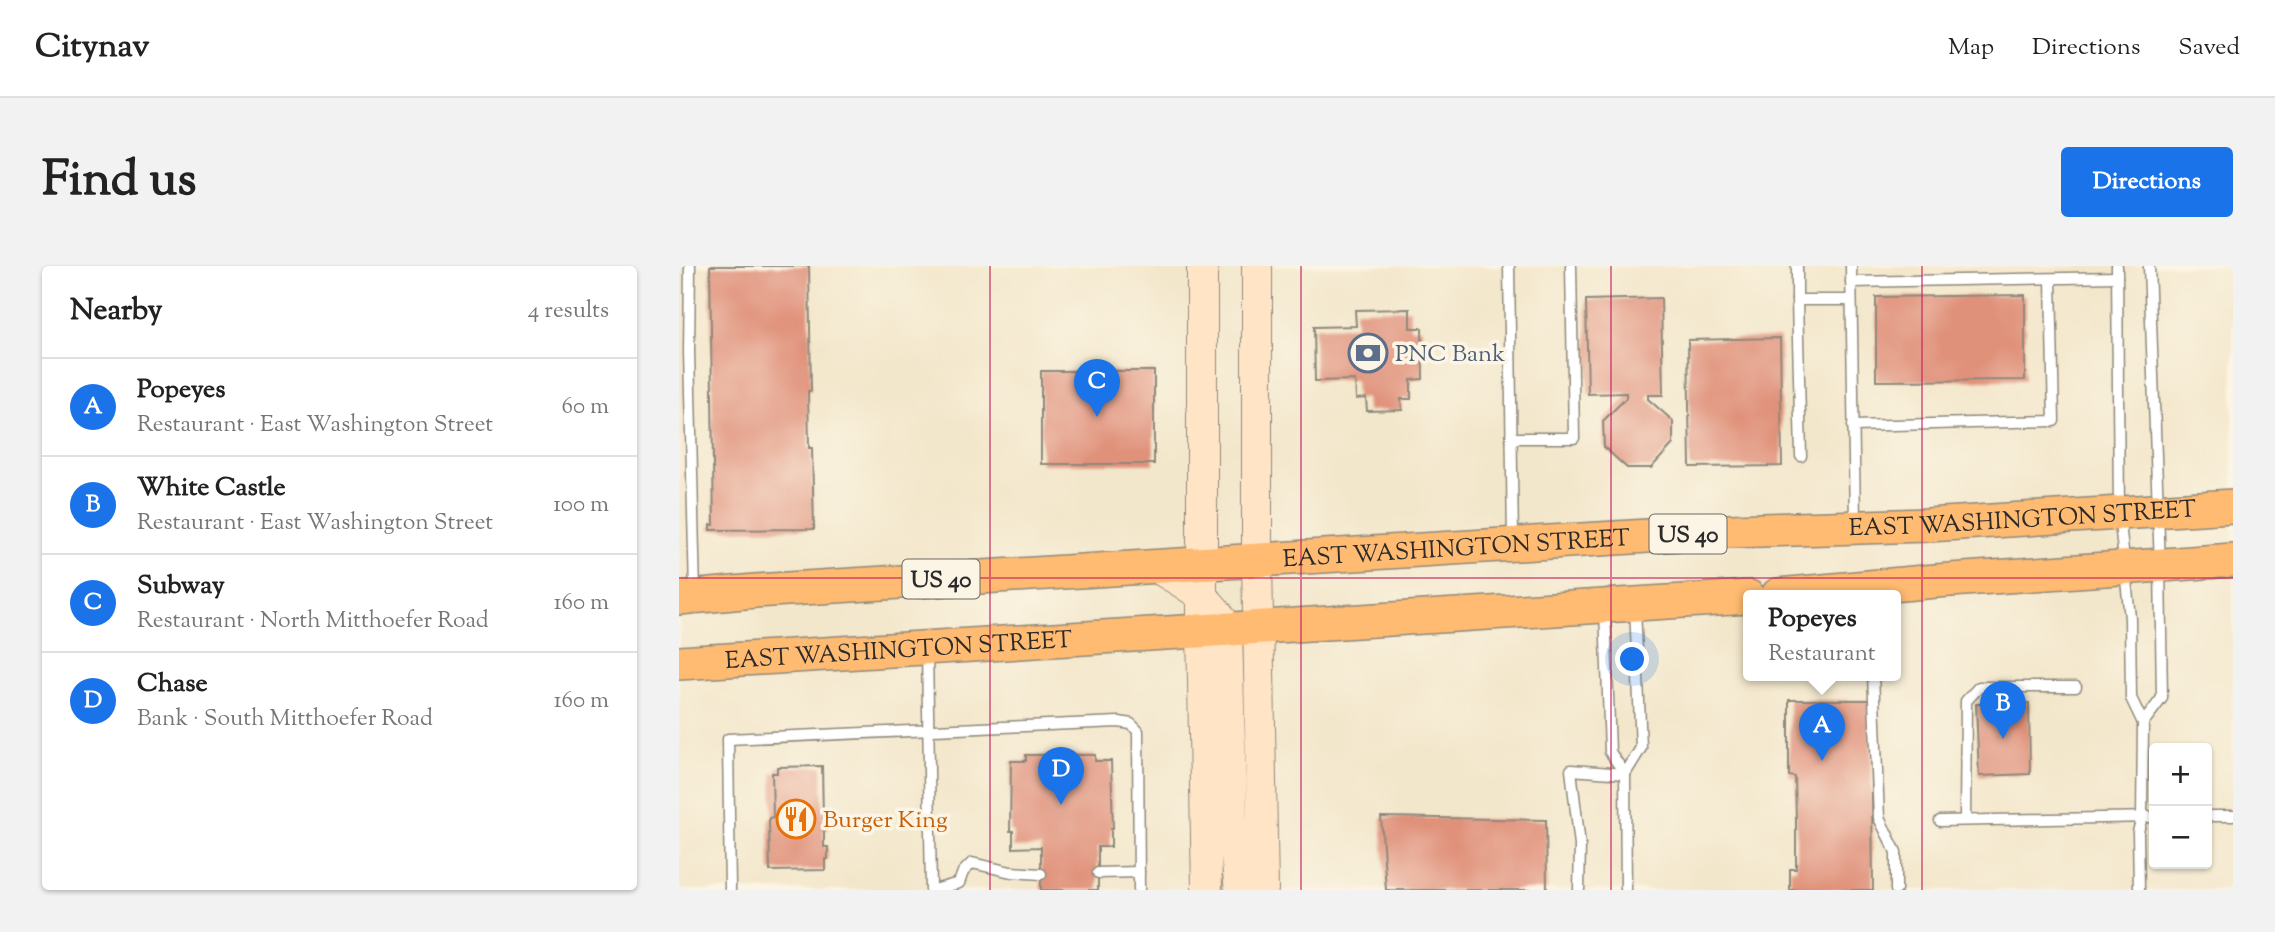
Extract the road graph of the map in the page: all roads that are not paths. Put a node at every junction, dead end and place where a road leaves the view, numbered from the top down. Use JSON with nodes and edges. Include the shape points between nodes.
{"nodes":[{"id":1,"x":690,"y":266,"type":"edge"},
{"id":2,"x":1202,"y":266,"type":"edge"},
{"id":3,"x":1257,"y":266,"type":"edge"},
{"id":4,"x":1509,"y":266,"type":"edge"},
{"id":5,"x":1571,"y":266,"type":"edge"},
{"id":6,"x":1797,"y":266,"type":"edge"},
{"id":7,"x":1851,"y":266,"type":"edge"},
{"id":8,"x":2149,"y":266,"type":"edge"},
{"id":9,"x":2117,"y":272,"type":"edge"},
{"id":10,"x":2051,"y":279,"type":"junction"},
{"id":11,"x":1851,"y":282,"type":"junction"},
{"id":12,"x":1797,"y":300,"type":"junction"},
{"id":13,"x":1851,"y":300,"type":"junction"},
{"id":14,"x":1853,"y":426,"type":"junction"},
{"id":15,"x":1511,"y":438,"type":"junction"},
{"id":16,"x":1801,"y":456,"type":"dead end"},
{"id":17,"x":2233,"y":506,"type":"edge"},
{"id":18,"x":2158,"y":511,"type":"junction"},
{"id":19,"x":2119,"y":513,"type":"junction"},
{"id":20,"x":1855,"y":528,"type":"junction"},
{"id":21,"x":1513,"y":544,"type":"junction"},
{"id":22,"x":1257,"y":560,"type":"junction"},
{"id":23,"x":2233,"y":561,"type":"edge"},
{"id":24,"x":1202,"y":564,"type":"junction"},
{"id":25,"x":1154,"y":566,"type":"junction"},
{"id":26,"x":2160,"y":566,"type":"junction"},
{"id":27,"x":2126,"y":568,"type":"junction"},
{"id":28,"x":1842,"y":590,"type":"edge"},
{"id":29,"x":687,"y":597,"type":"edge"},
{"id":30,"x":1202,"y":597,"type":"junction"},
{"id":31,"x":1743,"y":597,"type":"edge"},
{"id":32,"x":1620,"y":606,"type":"junction"},
{"id":33,"x":1230,"y":629,"type":"junction"},
{"id":34,"x":927,"y":647,"type":"junction"},
{"id":35,"x":679,"y":663,"type":"edge"},
{"id":36,"x":1873,"y":681,"type":"edge"},
{"id":37,"x":2076,"y":687,"type":"dead end"},
{"id":38,"x":2143,"y":723,"type":"junction"},
{"id":39,"x":928,"y":731,"type":"junction"},
{"id":40,"x":1625,"y":774,"type":"junction"},
{"id":41,"x":2212,"y":816,"type":"edge"},
{"id":42,"x":2233,"y":816,"type":"edge"},
{"id":43,"x":2148,"y":817,"type":"edge"},
{"id":44,"x":1965,"y":820,"type":"junction"},
{"id":45,"x":1940,"y":821,"type":"dead end"},
{"id":46,"x":1139,"y":872,"type":"junction"},
{"id":47,"x":1098,"y":873,"type":"dead end"},
{"id":48,"x":1041,"y":874,"type":"dead end"},
{"id":49,"x":962,"y":886,"type":"edge"},
{"id":50,"x":730,"y":890,"type":"edge"},
{"id":51,"x":932,"y":890,"type":"edge"},
{"id":52,"x":1139,"y":890,"type":"edge"},
{"id":53,"x":1207,"y":890,"type":"edge"},
{"id":54,"x":1240,"y":890,"type":"edge"},
{"id":55,"x":1263,"y":890,"type":"edge"},
{"id":56,"x":1579,"y":890,"type":"edge"},
{"id":57,"x":1626,"y":890,"type":"edge"},
{"id":58,"x":1896,"y":890,"type":"edge"},
{"id":59,"x":2139,"y":890,"type":"edge"}],
"edges":[{"from":1,"to":29,"type":"lane"},
{"from":2,"to":24,"type":"main road"},
{"from":3,"to":22,"type":"main road"},
{"from":4,"to":15,"type":"lane"},
{"from":5,"to":15,"type":"lane","via":[[1574,438]]},
{"from":6,"to":12,"type":"lane"},
{"from":7,"to":11,"type":"lane"},
{"from":8,"to":18,"type":"lane"},
{"from":9,"to":10,"type":"lane"},
{"from":9,"to":19,"type":"lane"},
{"from":10,"to":11,"type":"lane"},
{"from":10,"to":14,"type":"lane","via":[[2054,421]]},
{"from":11,"to":13,"type":"lane"},
{"from":12,"to":13,"type":"lane"},
{"from":12,"to":16,"type":"lane"},
{"from":13,"to":14,"type":"lane"},
{"from":14,"to":20,"type":"lane"},
{"from":15,"to":21,"type":"lane"},
{"from":17,"to":18,"type":"main road","name":"EAST WASHINGTON STREET","number":"US 40"},
{"from":18,"to":19,"type":"main road","name":"EAST WASHINGTON STREET","number":"US 40"},
{"from":18,"to":26,"type":"lane"},
{"from":19,"to":20,"type":"main road","name":"EAST WASHINGTON STREET","number":"US 40"},
{"from":19,"to":27,"type":"lane"},
{"from":20,"to":21,"type":"main road","name":"EAST WASHINGTON STREET","number":"US 40"},
{"from":21,"to":22,"type":"main road","name":"EAST WASHINGTON STREET","number":"US 40"},
{"from":22,"to":24,"type":"main road","name":"EAST WASHINGTON STREET","number":"US 40"},
{"from":22,"to":33,"type":"main road"},
{"from":23,"to":26,"type":"main road"},
{"from":24,"to":25,"type":"main road","name":"EAST WASHINGTON STREET","number":"US 40"},
{"from":24,"to":30,"type":"main road"},
{"from":25,"to":29,"type":"main road","name":"EAST WASHINGTON STREET","number":"US 40"},
{"from":25,"to":30,"type":"main road"},
{"from":26,"to":27,"type":"main road"},
{"from":26,"to":38,"type":"lane","via":[[2162,698]]},
{"from":27,"to":28,"type":"main road"},
{"from":27,"to":38,"type":"lane","via":[[2131,698]]},
{"from":30,"to":33,"type":"main road"},
{"from":31,"to":32,"type":"main road","name":"EAST WASHINGTON STREET"},
{"from":32,"to":33,"type":"main road","name":"EAST WASHINGTON STREET"},
{"from":32,"to":40,"type":"lane","via":[[1610,752]]},
{"from":32,"to":40,"type":"lane","via":[[1641,748]]},
{"from":33,"to":34,"type":"main road","name":"EAST WASHINGTON STREET"},
{"from":33,"to":53,"type":"main road"},
{"from":33,"to":54,"type":"main road","via":[[1232,822]]},
{"from":33,"to":55,"type":"main road"},
{"from":34,"to":35,"type":"main road","name":"EAST WASHINGTON STREET"},
{"from":34,"to":39,"type":"lane"},
{"from":36,"to":58,"type":"lane","via":[[1879,818],[1895,852]]},
{"from":37,"to":44,"type":"lane","via":[[1979,688],[1966,701]]},
{"from":38,"to":43,"type":"lane"},
{"from":39,"to":46,"type":"lane","via":[[1131,724],[1138,731]]},
{"from":39,"to":50,"type":"lane","via":[[728,739]]},
{"from":39,"to":51,"type":"lane"},
{"from":40,"to":56,"type":"lane","via":[[1571,770],[1580,845]]},
{"from":40,"to":57,"type":"lane"},
{"from":41,"to":42,"type":"lane"},
{"from":43,"to":44,"type":"lane"},
{"from":43,"to":59,"type":"lane","via":[[2139,832]]},
{"from":44,"to":45,"type":"lane"},
{"from":46,"to":47,"type":"lane"},
{"from":46,"to":52,"type":"lane"},
{"from":48,"to":49,"type":"lane","via":[[972,863],[963,872]]},
{"from":49,"to":51,"type":"lane"}]}
